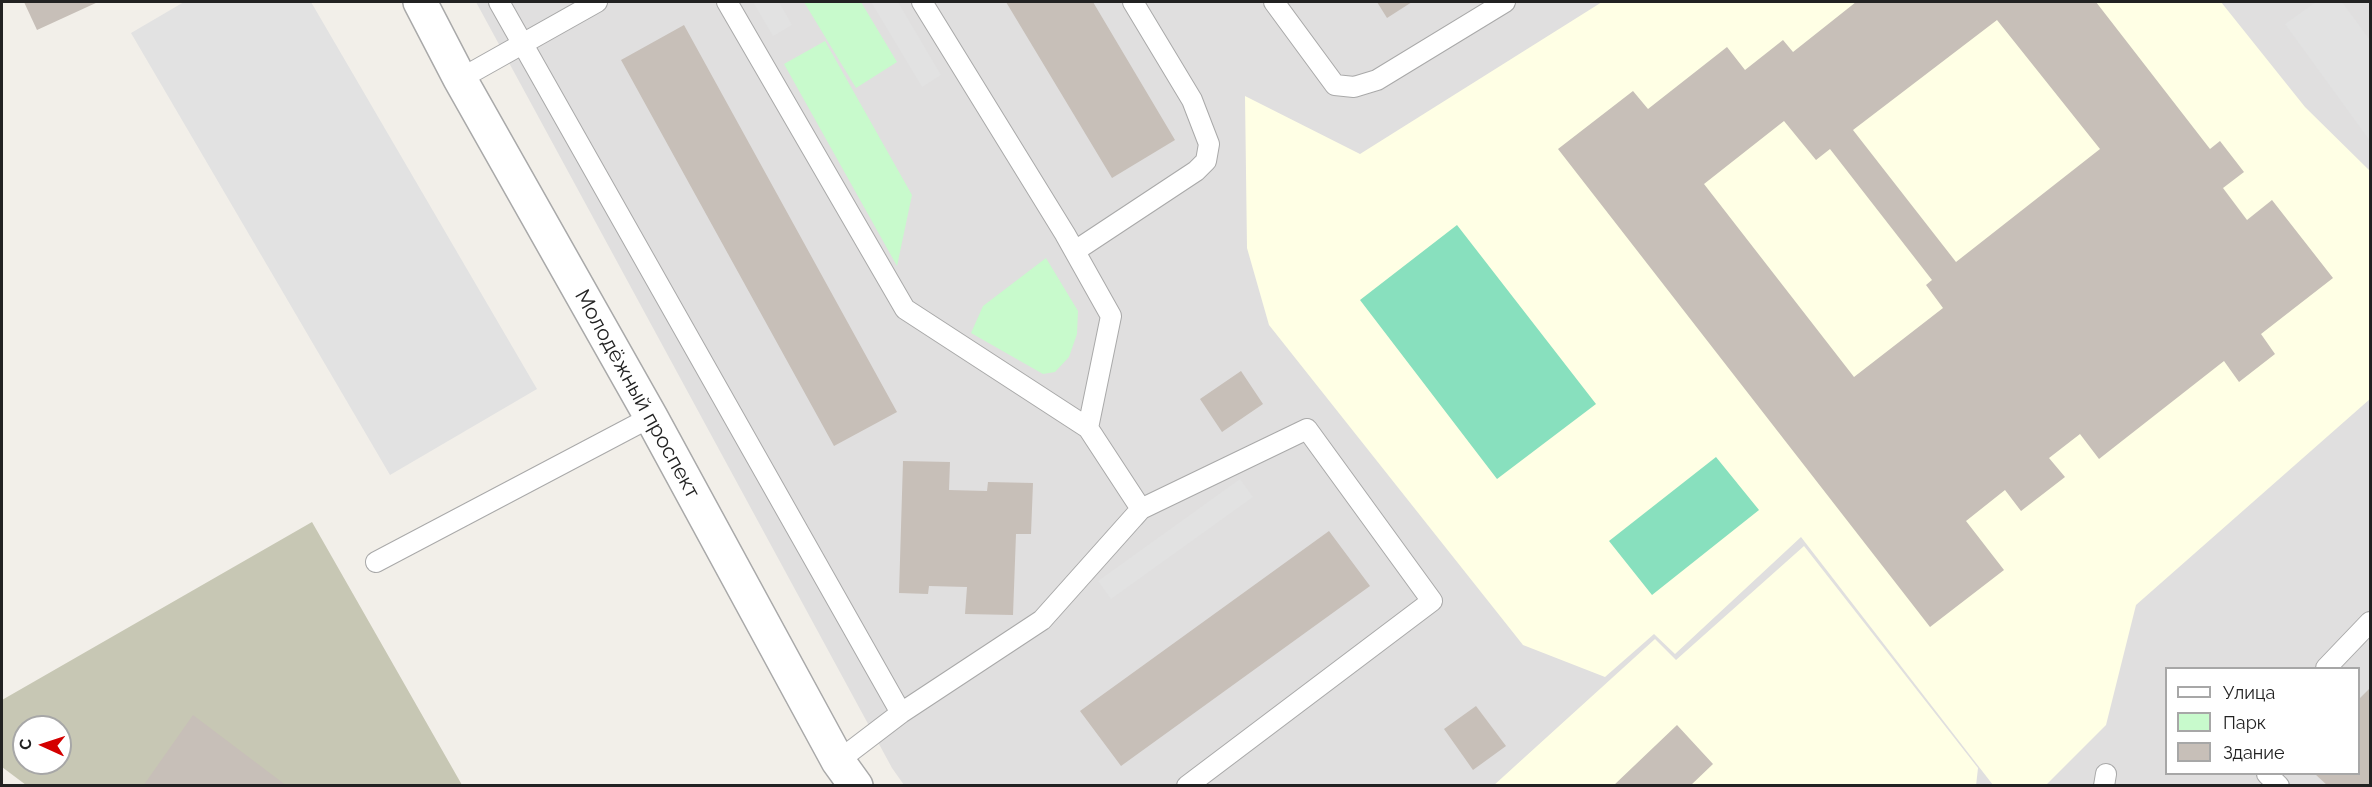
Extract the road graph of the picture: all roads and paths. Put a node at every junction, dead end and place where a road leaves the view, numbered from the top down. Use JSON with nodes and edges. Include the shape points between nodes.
{"nodes":[{"id":1,"x":420,"y":2,"type":"edge"},
{"id":2,"x":499,"y":2,"type":"edge"},
{"id":3,"x":597,"y":2,"type":"edge"},
{"id":4,"x":727,"y":2,"type":"edge"},
{"id":5,"x":922,"y":2,"type":"edge"},
{"id":6,"x":1133,"y":2,"type":"edge"},
{"id":7,"x":1274,"y":2,"type":"edge"},
{"id":8,"x":1505,"y":2,"type":"edge"},
{"id":9,"x":523,"y":44,"type":"junction"},
{"id":10,"x":460,"y":80,"type":"junction"},
{"id":11,"x":1075,"y":251,"type":"junction"},
{"id":12,"x":651,"y":417,"type":"junction"},
{"id":13,"x":1088,"y":428,"type":"junction"},
{"id":14,"x":1141,"y":509,"type":"junction"},
{"id":15,"x":376,"y":562,"type":"dead end"},
{"id":16,"x":2370,"y":622,"type":"edge"},
{"id":17,"x":2328,"y":667,"type":"edge"},
{"id":18,"x":901,"y":713,"type":"junction"},
{"id":19,"x":847,"y":773,"type":"edge"},
{"id":20,"x":1187,"y":786,"type":"edge"}],
"edges":[{"from":1,"to":10,"type":"street","name":"Молодёжный проспект"},
{"from":2,"to":9,"type":"lane"},
{"from":3,"to":9,"type":"lane"},
{"from":4,"to":13,"type":"lane","via":[[905,309]]},
{"from":5,"to":11,"type":"lane"},
{"from":6,"to":11,"type":"lane","via":[[1192,100],[1209,144],[1206,161]]},
{"from":7,"to":8,"type":"lane","via":[[1335,85],[1354,87],[1377,80]]},
{"from":9,"to":10,"type":"lane"},
{"from":9,"to":18,"type":"lane"},
{"from":10,"to":12,"type":"street","name":"Молодёжный проспект"},
{"from":11,"to":13,"type":"lane","via":[[1112,316]]},
{"from":12,"to":15,"type":"lane"},
{"from":12,"to":19,"type":"street","name":"Молодёжный проспект"},
{"from":13,"to":14,"type":"lane"},
{"from":14,"to":18,"type":"lane","via":[[1042,620]]},
{"from":14,"to":20,"type":"lane","via":[[1307,429],[1432,601]]},
{"from":16,"to":17,"type":"lane"},
{"from":18,"to":19,"type":"lane"}]}
